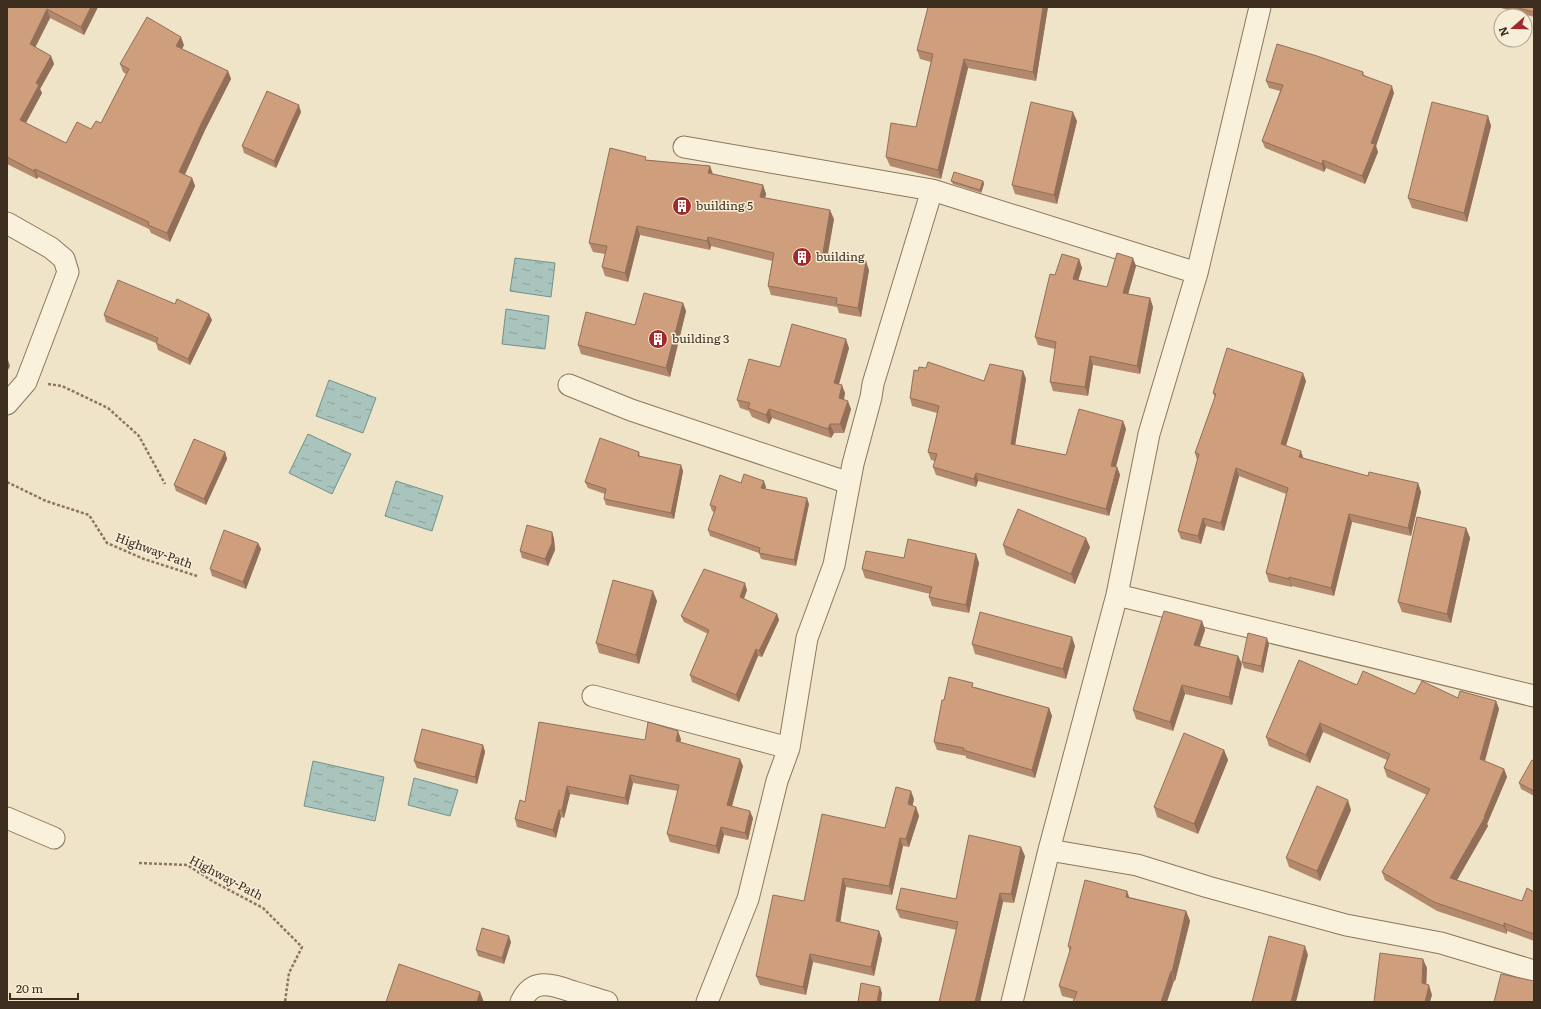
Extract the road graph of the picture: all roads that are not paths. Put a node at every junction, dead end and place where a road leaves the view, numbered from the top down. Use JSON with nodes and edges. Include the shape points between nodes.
{"nodes":[{"id":1,"x":1260,"y":7,"type":"edge"},
{"id":2,"x":684,"y":147,"type":"dead end"},
{"id":3,"x":932,"y":190,"type":"junction"},
{"id":4,"x":7,"y":223,"type":"edge"},
{"id":5,"x":1197,"y":273,"type":"junction"},
{"id":6,"x":569,"y":385,"type":"dead end"},
{"id":7,"x":7,"y":404,"type":"edge"},
{"id":8,"x":849,"y":483,"type":"junction"},
{"id":9,"x":1117,"y":595,"type":"junction"},
{"id":10,"x":593,"y":696,"type":"dead end"},
{"id":11,"x":1534,"y":696,"type":"edge"},
{"id":12,"x":789,"y":748,"type":"junction"},
{"id":13,"x":7,"y":818,"type":"edge"},
{"id":14,"x":54,"y":838,"type":"dead end"},
{"id":15,"x":1049,"y":850,"type":"junction"},
{"id":16,"x":1534,"y":970,"type":"edge"},
{"id":17,"x":521,"y":1002,"type":"edge"},
{"id":18,"x":607,"y":1002,"type":"edge"},
{"id":19,"x":707,"y":1002,"type":"edge"},
{"id":20,"x":1012,"y":1002,"type":"edge"}],
"edges":[{"from":1,"to":5,"type":"street"},
{"from":2,"to":3,"type":"street"},
{"from":3,"to":5,"type":"street"},
{"from":3,"to":8,"type":"street","via":[[873,384]]},
{"from":4,"to":7,"type":"street","via":[[51,248],[64,259],[68,272],[26,382]]},
{"from":5,"to":9,"type":"street","via":[[1150,434]]},
{"from":6,"to":8,"type":"street","via":[[631,410]]},
{"from":8,"to":12,"type":"street","via":[[834,565],[807,638]]},
{"from":9,"to":11,"type":"street"},
{"from":9,"to":15,"type":"street"},
{"from":10,"to":12,"type":"street"},
{"from":12,"to":19,"type":"street","via":[[777,781],[748,898]]},
{"from":13,"to":14,"type":"street"},
{"from":15,"to":16,"type":"street","via":[[1137,865],[1346,925],[1441,943]]},
{"from":15,"to":20,"type":"street"},
{"from":17,"to":18,"type":"street","via":[[525,994],[536,986],[550,984]]}]}
